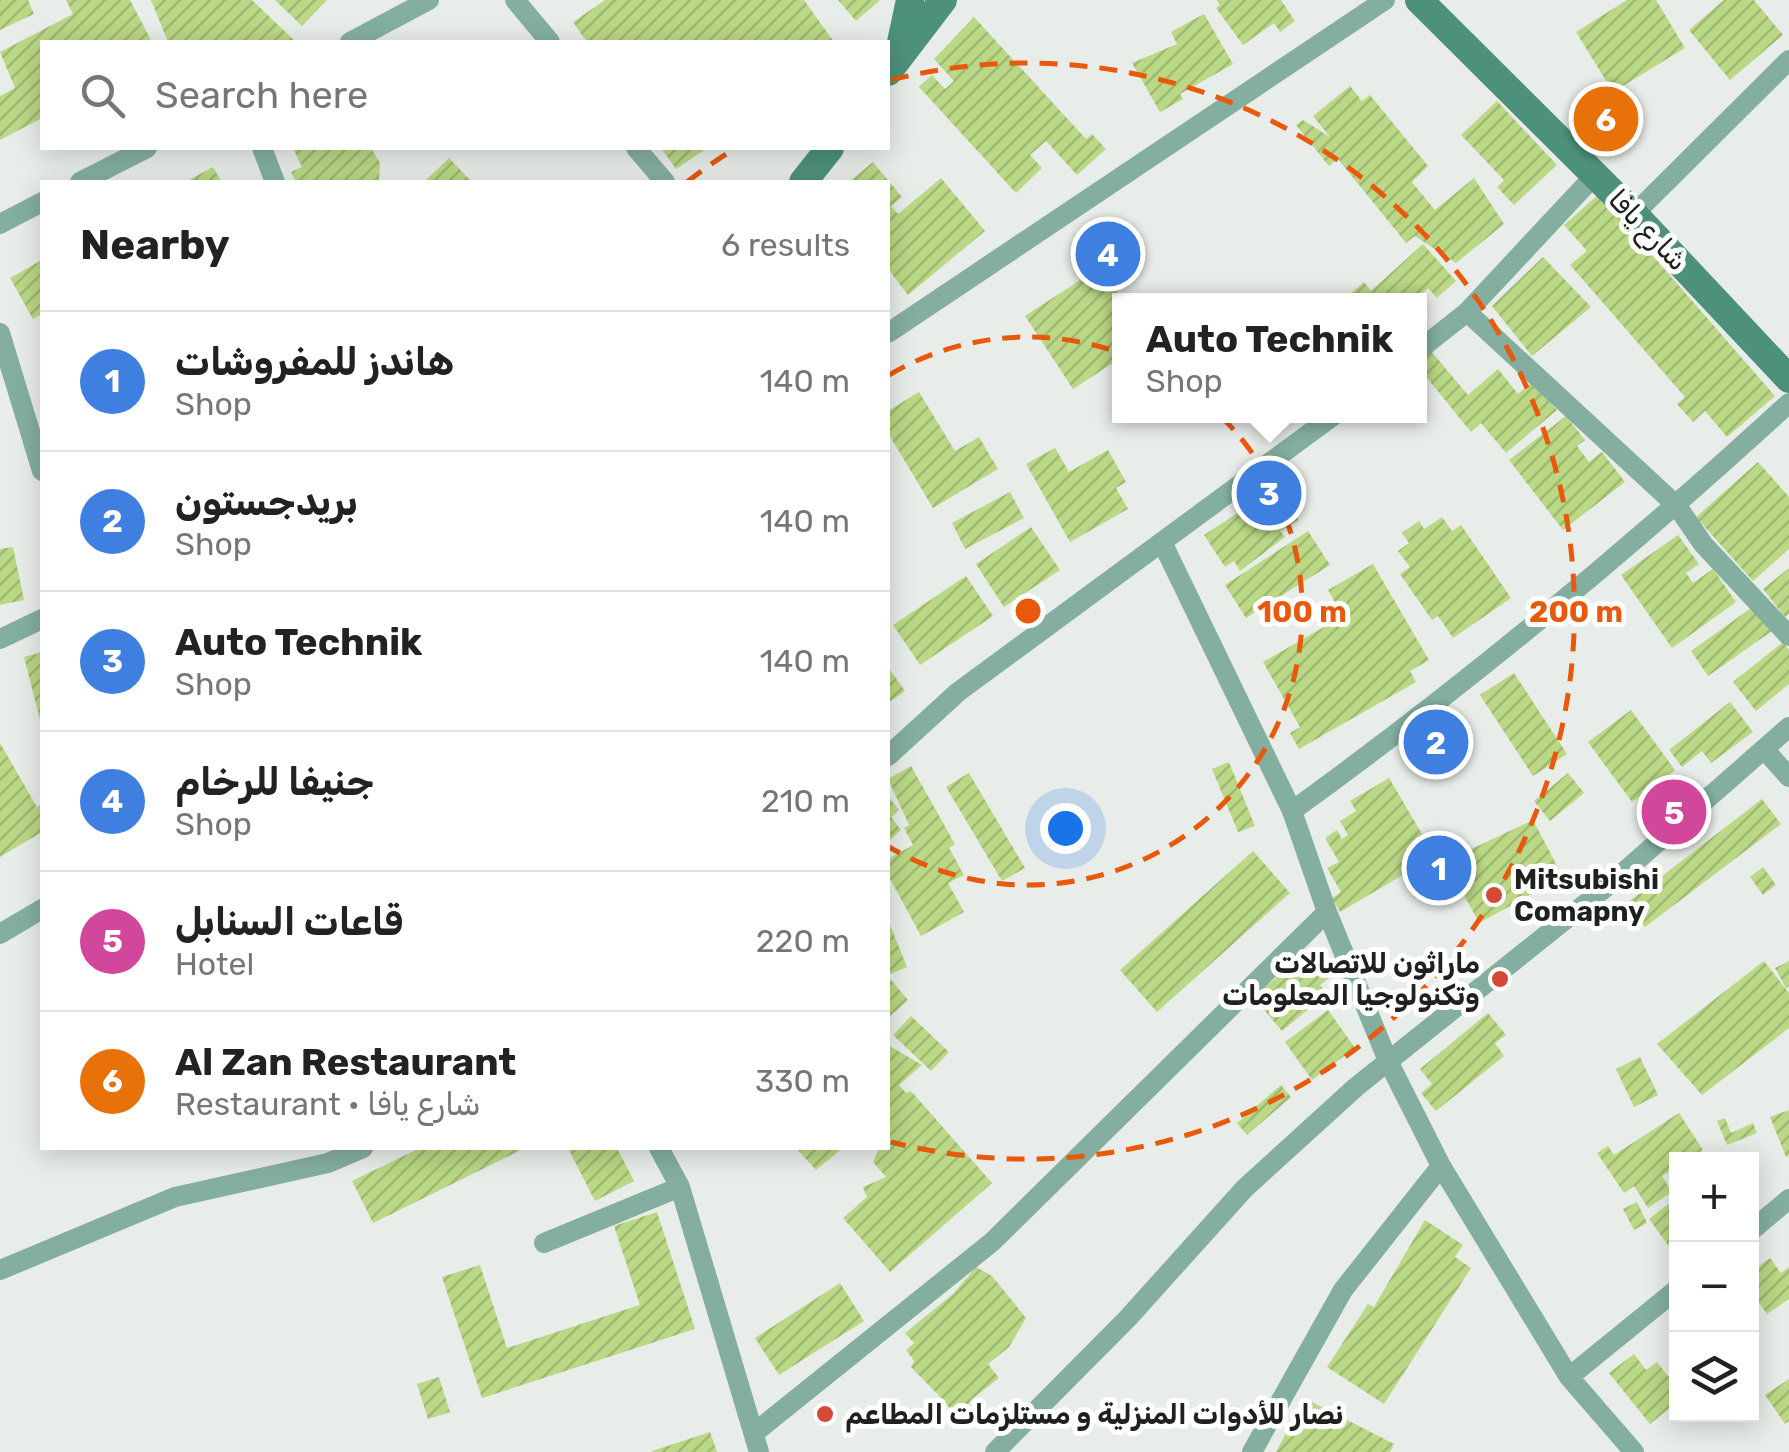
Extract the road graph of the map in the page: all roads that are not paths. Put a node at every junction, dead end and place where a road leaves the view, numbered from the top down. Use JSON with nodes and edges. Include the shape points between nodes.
{"nodes":[{"id":1,"x":430,"y":0,"type":"edge"},
{"id":2,"x":515,"y":0,"type":"edge"},
{"id":3,"x":910,"y":0,"type":"edge"},
{"id":4,"x":942,"y":0,"type":"edge"},
{"id":5,"x":1385,"y":0,"type":"edge"},
{"id":6,"x":1419,"y":0,"type":"edge"},
{"id":7,"x":1440,"y":0,"type":"edge"},
{"id":8,"x":354,"y":40,"type":"edge"},
{"id":9,"x":548,"y":40,"type":"edge"},
{"id":10,"x":1789,"y":60,"type":"edge"},
{"id":11,"x":892,"y":66,"type":"edge"},
{"id":12,"x":143,"y":150,"type":"edge"},
{"id":13,"x":263,"y":150,"type":"edge"},
{"id":14,"x":638,"y":150,"type":"edge"},
{"id":15,"x":828,"y":150,"type":"edge"},
{"id":16,"x":1594,"y":175,"type":"junction"},
{"id":17,"x":84,"y":180,"type":"edge"},
{"id":18,"x":274,"y":180,"type":"edge"},
{"id":19,"x":662,"y":180,"type":"edge"},
{"id":20,"x":805,"y":180,"type":"edge"},
{"id":21,"x":40,"y":203,"type":"edge"},
{"id":22,"x":1640,"y":207,"type":"junction"},
{"id":23,"x":0,"y":224,"type":"edge"},
{"id":24,"x":1466,"y":312,"type":"junction"},
{"id":25,"x":890,"y":332,"type":"edge"},
{"id":26,"x":0,"y":333,"type":"edge"},
{"id":27,"x":1427,"y":344,"type":"edge"},
{"id":28,"x":1789,"y":355,"type":"edge"},
{"id":29,"x":1789,"y":379,"type":"edge"},
{"id":30,"x":1789,"y":404,"type":"edge"},
{"id":31,"x":1324,"y":423,"type":"edge"},
{"id":32,"x":40,"y":464,"type":"edge"},
{"id":33,"x":1677,"y":506,"type":"junction"},
{"id":34,"x":1162,"y":542,"type":"junction"},
{"id":35,"x":40,"y":620,"type":"edge"},
{"id":36,"x":1789,"y":636,"type":"edge"},
{"id":37,"x":0,"y":640,"type":"edge"},
{"id":38,"x":1789,"y":726,"type":"edge"},
{"id":39,"x":1764,"y":749,"type":"junction"},
{"id":40,"x":890,"y":754,"type":"edge"},
{"id":41,"x":1789,"y":777,"type":"edge"},
{"id":42,"x":1292,"y":811,"type":"junction"},
{"id":43,"x":40,"y":910,"type":"edge"},
{"id":44,"x":1327,"y":912,"type":"junction"},
{"id":45,"x":0,"y":934,"type":"edge"},
{"id":46,"x":1388,"y":1061,"type":"junction"},
{"id":47,"x":358,"y":1150,"type":"edge"},
{"id":48,"x":661,"y":1150,"type":"edge"},
{"id":49,"x":1441,"y":1166,"type":"junction"},
{"id":50,"x":680,"y":1186,"type":"junction"},
{"id":51,"x":1789,"y":1200,"type":"edge"},
{"id":52,"x":1759,"y":1224,"type":"edge"},
{"id":53,"x":544,"y":1243,"type":"dead end"},
{"id":54,"x":0,"y":1270,"type":"edge"},
{"id":55,"x":1669,"y":1296,"type":"edge"},
{"id":56,"x":1569,"y":1378,"type":"junction"},
{"id":57,"x":758,"y":1446,"type":"edge"},
{"id":58,"x":996,"y":1452,"type":"edge"},
{"id":59,"x":1252,"y":1452,"type":"edge"},
{"id":60,"x":1634,"y":1452,"type":"edge"}],
"edges":[{"from":1,"to":8,"type":"street"},
{"from":2,"to":9,"type":"street"},
{"from":3,"to":11,"type":"main road"},
{"from":4,"to":11,"type":"main road"},
{"from":5,"to":25,"type":"street"},
{"from":6,"to":16,"type":"main road","name":"شارع يافا"},
{"from":7,"to":22,"type":"main road","name":"شارع يافا"},
{"from":10,"to":22,"type":"street"},
{"from":12,"to":17,"type":"street"},
{"from":13,"to":18,"type":"street"},
{"from":14,"to":19,"type":"street"},
{"from":15,"to":20,"type":"main road"},
{"from":16,"to":22,"type":"main road","name":"شارع يافا"},
{"from":16,"to":24,"type":"street"},
{"from":21,"to":23,"type":"street"},
{"from":22,"to":28,"type":"main road","name":"شارع يافا"},
{"from":22,"to":29,"type":"main road","name":"شارع يافا"},
{"from":24,"to":27,"type":"street"},
{"from":24,"to":33,"type":"street"},
{"from":26,"to":32,"type":"street"},
{"from":30,"to":33,"type":"street"},
{"from":31,"to":34,"type":"street"},
{"from":33,"to":36,"type":"street","via":[[1703,544]]},
{"from":33,"to":42,"type":"street","via":[[1484,666]]},
{"from":34,"to":40,"type":"street","via":[[958,692]]},
{"from":34,"to":42,"type":"street"},
{"from":35,"to":37,"type":"street"},
{"from":38,"to":39,"type":"street"},
{"from":39,"to":41,"type":"street"},
{"from":39,"to":46,"type":"street","via":[[1610,884]]},
{"from":42,"to":44,"type":"street"},
{"from":43,"to":45,"type":"street"},
{"from":44,"to":46,"type":"street"},
{"from":44,"to":57,"type":"street","via":[[992,1242]]},
{"from":46,"to":49,"type":"street"},
{"from":46,"to":58,"type":"street","via":[[1245,1188]]},
{"from":47,"to":54,"type":"street","via":[[328,1163],[176,1197]]},
{"from":48,"to":50,"type":"street"},
{"from":49,"to":56,"type":"street"},
{"from":49,"to":59,"type":"street","via":[[1343,1290]]},
{"from":50,"to":53,"type":"street"},
{"from":50,"to":57,"type":"street"},
{"from":51,"to":52,"type":"street"},
{"from":55,"to":56,"type":"street"},
{"from":56,"to":60,"type":"street"}]}
